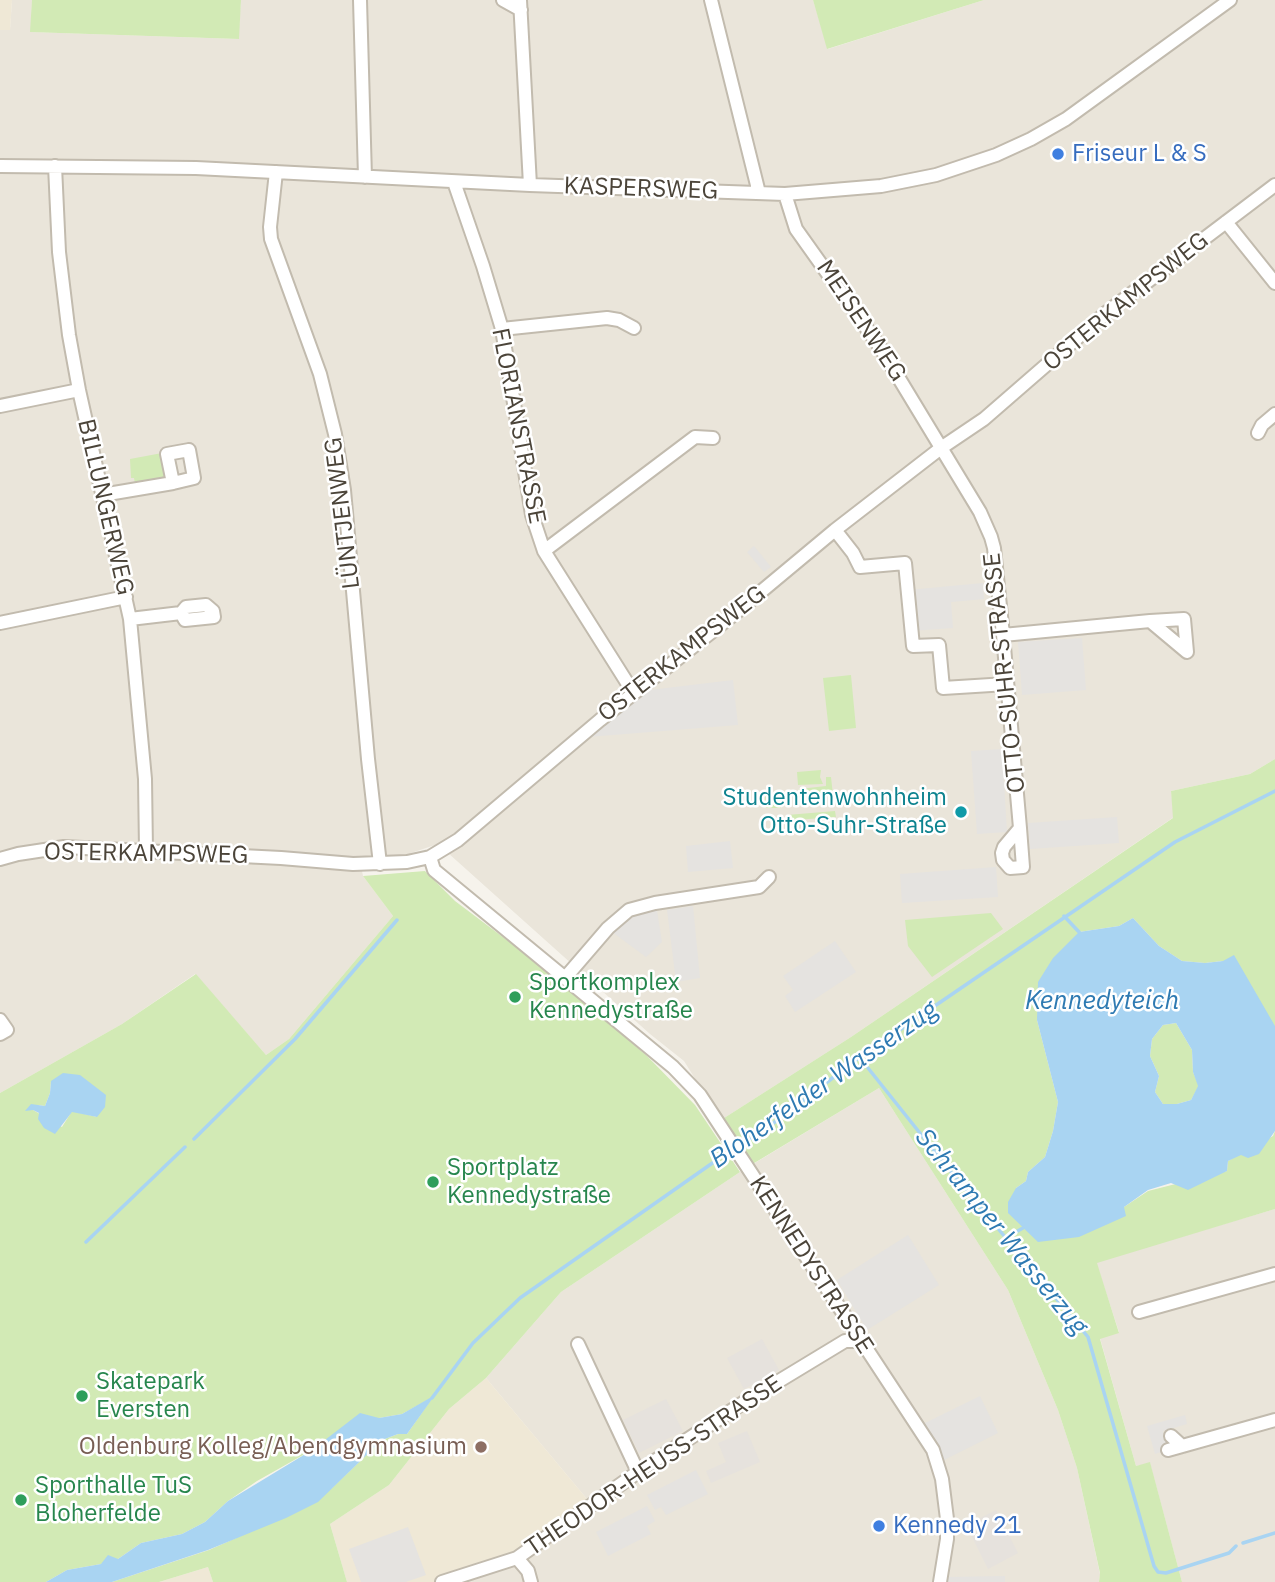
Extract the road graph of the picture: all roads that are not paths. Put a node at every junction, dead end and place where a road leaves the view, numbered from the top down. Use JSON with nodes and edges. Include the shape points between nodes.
{"nodes":[{"id":1,"x":360,"y":0,"type":"edge"},
{"id":2,"x":503,"y":0,"type":"edge"},
{"id":3,"x":711,"y":0,"type":"edge"},
{"id":4,"x":1230,"y":0,"type":"edge"},
{"id":5,"x":521,"y":5,"type":"edge"},
{"id":6,"x":0,"y":166,"type":"edge"},
{"id":7,"x":55,"y":166,"type":"junction"},
{"id":8,"x":276,"y":172,"type":"junction"},
{"id":9,"x":365,"y":177,"type":"junction"},
{"id":10,"x":454,"y":182,"type":"junction"},
{"id":11,"x":1275,"y":185,"type":"edge"},
{"id":12,"x":530,"y":186,"type":"junction"},
{"id":13,"x":759,"y":192,"type":"junction"},
{"id":14,"x":785,"y":194,"type":"junction"},
{"id":15,"x":1226,"y":222,"type":"junction"},
{"id":16,"x":1275,"y":283,"type":"edge"},
{"id":17,"x":634,"y":328,"type":"dead end"},
{"id":18,"x":502,"y":330,"type":"junction"},
{"id":19,"x":79,"y":390,"type":"junction"},
{"id":20,"x":0,"y":406,"type":"edge"},
{"id":21,"x":1275,"y":414,"type":"edge"},
{"id":22,"x":1258,"y":433,"type":"dead end"},
{"id":23,"x":713,"y":438,"type":"dead end"},
{"id":24,"x":941,"y":448,"type":"junction"},
{"id":25,"x":173,"y":482,"type":"dead end"},
{"id":26,"x":102,"y":495,"type":"junction"},
{"id":27,"x":835,"y":530,"type":"junction"},
{"id":28,"x":544,"y":551,"type":"junction"},
{"id":29,"x":126,"y":597,"type":"junction"},
{"id":30,"x":181,"y":613,"type":"dead end"},
{"id":31,"x":130,"y":619,"type":"junction"},
{"id":32,"x":1150,"y":621,"type":"dead end"},
{"id":33,"x":0,"y":623,"type":"edge"},
{"id":34,"x":1003,"y":635,"type":"junction"},
{"id":35,"x":1007,"y":684,"type":"junction"},
{"id":36,"x":634,"y":692,"type":"junction"},
{"id":37,"x":1020,"y":828,"type":"dead end"},
{"id":38,"x":146,"y":850,"type":"junction"},
{"id":39,"x":430,"y":857,"type":"junction"},
{"id":40,"x":0,"y":859,"type":"edge"},
{"id":41,"x":380,"y":864,"type":"junction"},
{"id":42,"x":769,"y":877,"type":"dead end"},
{"id":43,"x":565,"y":978,"type":"junction"},
{"id":44,"x":0,"y":1020,"type":"edge"},
{"id":45,"x":0,"y":1034,"type":"edge"},
{"id":46,"x":1275,"y":1274,"type":"edge"},
{"id":47,"x":1139,"y":1312,"type":"dead end"},
{"id":48,"x":860,"y":1341,"type":"junction"},
{"id":49,"x":578,"y":1344,"type":"dead end"},
{"id":50,"x":1275,"y":1420,"type":"edge"},
{"id":51,"x":1171,"y":1436,"type":"dead end"},
{"id":52,"x":1182,"y":1446,"type":"junction"},
{"id":53,"x":1168,"y":1450,"type":"dead end"},
{"id":54,"x":638,"y":1472,"type":"junction"},
{"id":55,"x":517,"y":1558,"type":"junction"},
{"id":56,"x":442,"y":1582,"type":"edge"},
{"id":57,"x":531,"y":1582,"type":"edge"},
{"id":58,"x":940,"y":1582,"type":"edge"}],
"edges":[{"from":1,"to":9,"type":"street"},
{"from":2,"to":5,"type":"street"},
{"from":3,"to":13,"type":"street"},
{"from":4,"to":14,"type":"street","name":"KASPERSWEG","via":[[1066,119],[996,155],[936,175],[881,186]]},
{"from":5,"to":12,"type":"street"},
{"from":6,"to":7,"type":"street","name":"KASPERSWEG"},
{"from":7,"to":8,"type":"street","name":"KASPERSWEG"},
{"from":7,"to":19,"type":"street","name":"BILLUNGERWEG","via":[[59,252]]},
{"from":8,"to":9,"type":"street","name":"KASPERSWEG"},
{"from":8,"to":41,"type":"street","name":"LÜNTJENWEG","via":[[271,239],[320,374],[344,490]]},
{"from":9,"to":10,"type":"street","name":"KASPERSWEG"},
{"from":10,"to":12,"type":"street","name":"KASPERSWEG"},
{"from":10,"to":18,"type":"street","name":"FLORIANSTRASSE"},
{"from":11,"to":15,"type":"street","name":"OSTERKAMPSWEG"},
{"from":12,"to":13,"type":"street","name":"KASPERSWEG"},
{"from":13,"to":14,"type":"street","name":"KASPERSWEG"},
{"from":14,"to":24,"type":"street","name":"MEISENWEG","via":[[796,229],[880,347]]},
{"from":15,"to":16,"type":"street"},
{"from":15,"to":24,"type":"street","name":"OSTERKAMPSWEG","via":[[1106,313],[984,419]]},
{"from":17,"to":18,"type":"street","via":[[607,318]]},
{"from":18,"to":28,"type":"street","name":"FLORIANSTRASSE","via":[[533,515]]},
{"from":19,"to":20,"type":"street"},
{"from":19,"to":26,"type":"street","name":"BILLUNGERWEG"},
{"from":21,"to":22,"type":"street"},
{"from":23,"to":28,"type":"street","via":[[695,437]]},
{"from":24,"to":27,"type":"street","name":"OSTERKAMPSWEG"},
{"from":24,"to":34,"type":"street","name":"OTTO-SUHR-STRASSE","via":[[991,537]]},
{"from":25,"to":26,"type":"street"},
{"from":26,"to":29,"type":"street","name":"BILLUNGERWEG"},
{"from":27,"to":35,"type":"street","via":[[860,568],[905,563],[913,646],[939,645],[943,688]]},
{"from":27,"to":36,"type":"street","name":"OSTERKAMPSWEG"},
{"from":28,"to":36,"type":"street","name":"FLORIANSTRASSE"},
{"from":29,"to":31,"type":"street","name":"BILLUNGERWEG"},
{"from":29,"to":33,"type":"street"},
{"from":30,"to":31,"type":"street"},
{"from":31,"to":38,"type":"street","name":"BILLUNGERWEG","via":[[145,779]]},
{"from":32,"to":34,"type":"street"},
{"from":34,"to":35,"type":"street","name":"OTTO-SUHR-STRASSE"},
{"from":35,"to":37,"type":"street","name":"OTTO-SUHR-STRASSE"},
{"from":36,"to":39,"type":"street","name":"OSTERKAMPSWEG","via":[[458,840]]},
{"from":38,"to":40,"type":"street","name":"OSTERKAMPSWEG","via":[[64,847]]},
{"from":38,"to":41,"type":"street","name":"OSTERKAMPSWEG"},
{"from":39,"to":41,"type":"street","name":"OSTERKAMPSWEG"},
{"from":39,"to":43,"type":"street","name":"KENNEDYSTRASSE","via":[[434,870]]},
{"from":42,"to":43,"type":"street","via":[[758,887],[629,910]]},
{"from":43,"to":48,"type":"street","name":"KENNEDYSTRASSE","via":[[673,1067],[699,1095]]},
{"from":44,"to":45,"type":"street","via":[[6,1030]]},
{"from":46,"to":47,"type":"street"},
{"from":48,"to":54,"type":"street","name":"THEODOR-HEUSS-STRASSE","via":[[845,1341]]},
{"from":48,"to":58,"type":"street","name":"KENNEDYSTRASSE","via":[[933,1450],[947,1519]]},
{"from":49,"to":54,"type":"street"},
{"from":50,"to":52,"type":"street"},
{"from":51,"to":52,"type":"street"},
{"from":52,"to":53,"type":"street"},
{"from":54,"to":55,"type":"street","name":"THEODOR-HEUSS-STRASSE"},
{"from":55,"to":56,"type":"street","name":"THEODOR-HEUSS-STRASSE"},
{"from":55,"to":57,"type":"street"}]}
